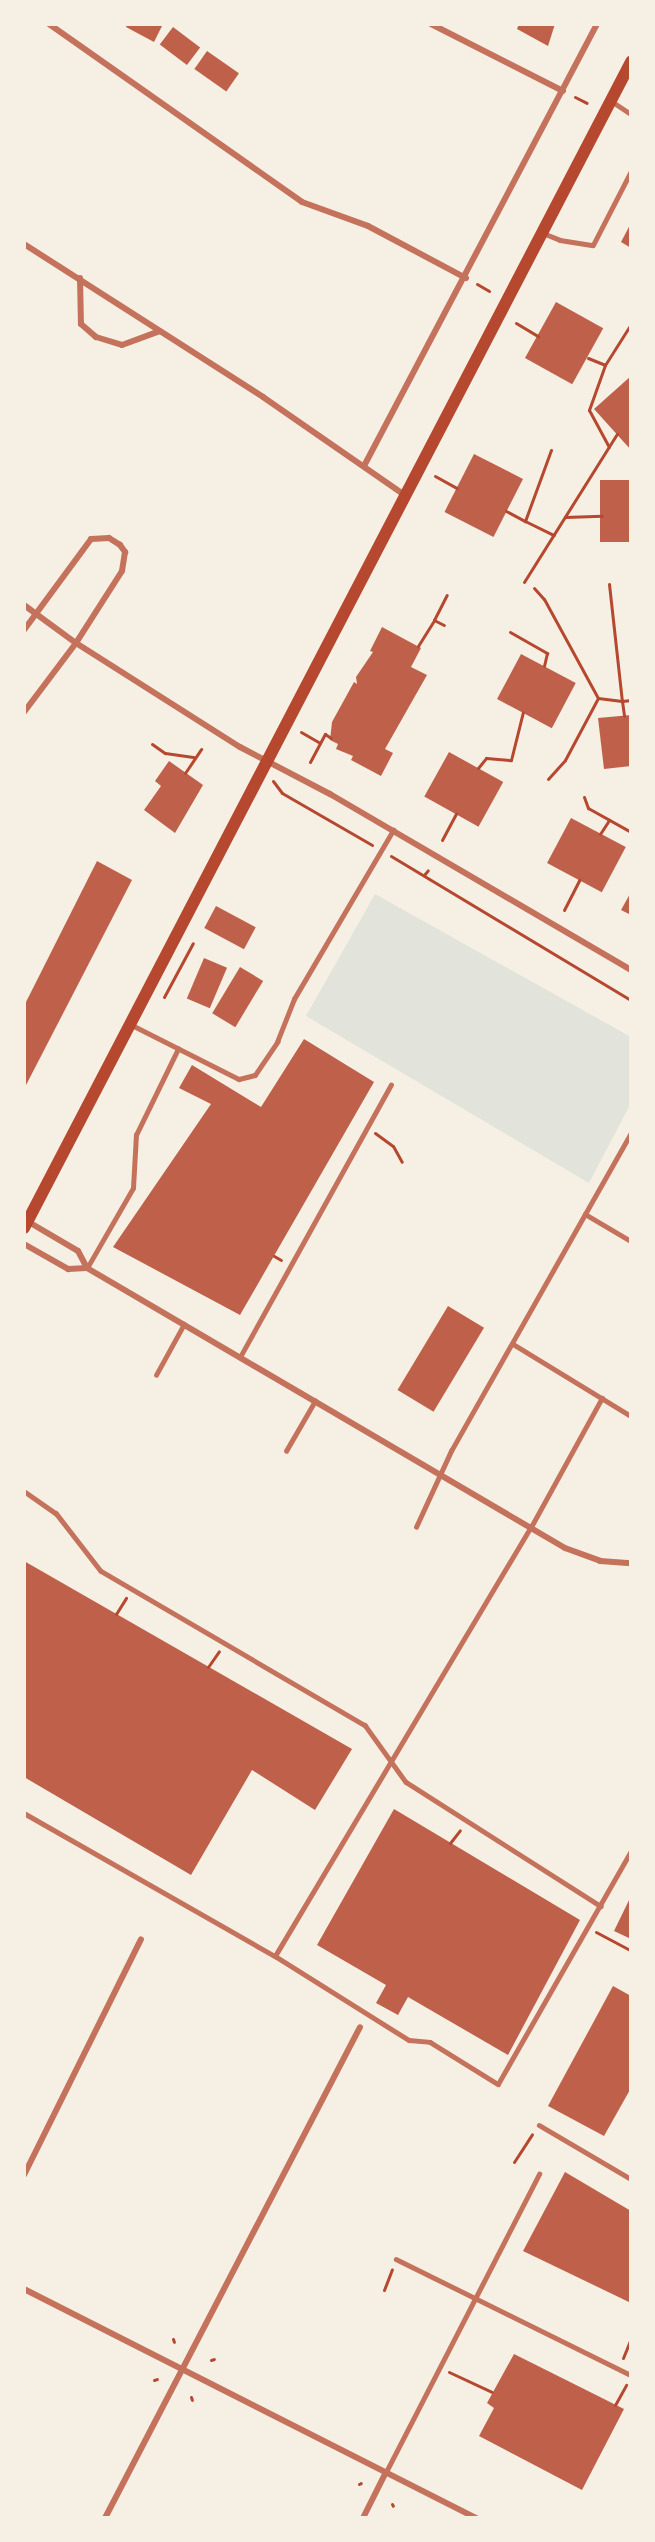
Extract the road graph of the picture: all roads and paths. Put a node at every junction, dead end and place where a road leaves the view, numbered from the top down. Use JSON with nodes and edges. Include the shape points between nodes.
{"nodes":[{"id":1,"x":49,"y":24,"type":"edge"},
{"id":2,"x":431,"y":24,"type":"edge"},
{"id":3,"x":597,"y":24,"type":"edge"},
{"id":4,"x":631,"y":62,"type":"edge"},
{"id":5,"x":563,"y":91,"type":"junction"},
{"id":6,"x":575,"y":97,"type":"dead end"},
{"id":7,"x":611,"y":100,"type":"junction"},
{"id":8,"x":587,"y":103,"type":"dead end"},
{"id":9,"x":631,"y":114,"type":"edge"},
{"id":10,"x":631,"y":171,"type":"edge"},
{"id":11,"x":541,"y":232,"type":"junction"},
{"id":12,"x":24,"y":244,"type":"edge"},
{"id":13,"x":80,"y":278,"type":"junction"},
{"id":14,"x":465,"y":278,"type":"junction"},
{"id":15,"x":477,"y":284,"type":"dead end"},
{"id":16,"x":489,"y":291,"type":"dead end"},
{"id":17,"x":516,"y":323,"type":"dead end"},
{"id":18,"x":629,"y":327,"type":"dead end"},
{"id":19,"x":160,"y":331,"type":"junction"},
{"id":20,"x":538,"y":336,"type":"dead end"},
{"id":21,"x":588,"y":358,"type":"dead end"},
{"id":22,"x":605,"y":365,"type":"junction"},
{"id":23,"x":617,"y":434,"type":"dead end"},
{"id":24,"x":609,"y":447,"type":"junction"},
{"id":25,"x":551,"y":450,"type":"dead end"},
{"id":26,"x":364,"y":466,"type":"junction"},
{"id":27,"x":435,"y":476,"type":"dead end"},
{"id":28,"x":457,"y":488,"type":"dead end"},
{"id":29,"x":403,"y":494,"type":"junction"},
{"id":30,"x":506,"y":511,"type":"dead end"},
{"id":31,"x":602,"y":516,"type":"dead end"},
{"id":32,"x":565,"y":517,"type":"junction"},
{"id":33,"x":525,"y":521,"type":"junction"},
{"id":34,"x":554,"y":535,"type":"junction"},
{"id":35,"x":524,"y":582,"type":"dead end"},
{"id":36,"x":609,"y":584,"type":"dead end"},
{"id":37,"x":534,"y":588,"type":"dead end"},
{"id":38,"x":447,"y":595,"type":"dead end"},
{"id":39,"x":24,"y":605,"type":"edge"},
{"id":40,"x":37,"y":614,"type":"junction"},
{"id":41,"x":434,"y":620,"type":"junction"},
{"id":42,"x":444,"y":625,"type":"dead end"},
{"id":43,"x":24,"y":630,"type":"edge"},
{"id":44,"x":510,"y":632,"type":"dead end"},
{"id":45,"x":76,"y":643,"type":"junction"},
{"id":46,"x":418,"y":646,"type":"dead end"},
{"id":47,"x":544,"y":666,"type":"dead end"},
{"id":48,"x":598,"y":698,"type":"junction"},
{"id":49,"x":631,"y":700,"type":"edge"},
{"id":50,"x":622,"y":701,"type":"junction"},
{"id":51,"x":24,"y":712,"type":"edge"},
{"id":52,"x":522,"y":712,"type":"dead end"},
{"id":53,"x":624,"y":716,"type":"dead end"},
{"id":54,"x":301,"y":732,"type":"dead end"},
{"id":55,"x":331,"y":738,"type":"dead end"},
{"id":56,"x":320,"y":743,"type":"junction"},
{"id":57,"x":152,"y":744,"type":"dead end"},
{"id":58,"x":201,"y":749,"type":"dead end"},
{"id":59,"x":195,"y":757,"type":"junction"},
{"id":60,"x":264,"y":760,"type":"junction"},
{"id":61,"x":310,"y":762,"type":"dead end"},
{"id":62,"x":478,"y":768,"type":"dead end"},
{"id":63,"x":185,"y":773,"type":"dead end"},
{"id":64,"x":548,"y":779,"type":"dead end"},
{"id":65,"x":276,"y":789,"type":"dead end"},
{"id":66,"x":584,"y":797,"type":"dead end"},
{"id":67,"x":456,"y":814,"type":"dead end"},
{"id":68,"x":609,"y":819,"type":"junction"},
{"id":69,"x":393,"y":830,"type":"junction"},
{"id":70,"x":631,"y":832,"type":"edge"},
{"id":71,"x":600,"y":834,"type":"dead end"},
{"id":72,"x":442,"y":840,"type":"dead end"},
{"id":73,"x":369,"y":843,"type":"dead end"},
{"id":74,"x":392,"y":858,"type":"dead end"},
{"id":75,"x":428,"y":870,"type":"dead end"},
{"id":76,"x":424,"y":875,"type":"junction"},
{"id":77,"x":579,"y":880,"type":"dead end"},
{"id":78,"x":564,"y":910,"type":"dead end"},
{"id":79,"x":193,"y":943,"type":"dead end"},
{"id":80,"x":631,"y":970,"type":"edge"},
{"id":81,"x":164,"y":997,"type":"dead end"},
{"id":82,"x":631,"y":1000,"type":"edge"},
{"id":83,"x":130,"y":1023,"type":"junction"},
{"id":84,"x":178,"y":1049,"type":"junction"},
{"id":85,"x":391,"y":1085,"type":"dead end"},
{"id":86,"x":367,"y":1127,"type":"junction"},
{"id":87,"x":631,"y":1133,"type":"edge"},
{"id":88,"x":402,"y":1162,"type":"dead end"},
{"id":89,"x":585,"y":1214,"type":"junction"},
{"id":90,"x":26,"y":1225,"type":"edge"},
{"id":91,"x":631,"y":1241,"type":"edge"},
{"id":92,"x":24,"y":1244,"type":"edge"},
{"id":93,"x":87,"y":1268,"type":"junction"},
{"id":94,"x":184,"y":1324,"type":"junction"},
{"id":95,"x":513,"y":1344,"type":"junction"},
{"id":96,"x":240,"y":1357,"type":"junction"},
{"id":97,"x":156,"y":1376,"type":"dead end"},
{"id":98,"x":602,"y":1398,"type":"junction"},
{"id":99,"x":315,"y":1401,"type":"junction"},
{"id":100,"x":631,"y":1416,"type":"edge"},
{"id":101,"x":286,"y":1451,"type":"dead end"},
{"id":102,"x":441,"y":1474,"type":"junction"},
{"id":103,"x":24,"y":1491,"type":"edge"},
{"id":104,"x":416,"y":1527,"type":"dead end"},
{"id":105,"x":531,"y":1527,"type":"junction"},
{"id":106,"x":631,"y":1563,"type":"edge"},
{"id":107,"x":132,"y":1589,"type":"junction"},
{"id":108,"x":116,"y":1614,"type":"dead end"},
{"id":109,"x":224,"y":1642,"type":"junction"},
{"id":110,"x":208,"y":1667,"type":"dead end"},
{"id":111,"x":390,"y":1762,"type":"junction"},
{"id":112,"x":24,"y":1813,"type":"edge"},
{"id":113,"x":466,"y":1820,"type":"junction"},
{"id":114,"x":450,"y":1843,"type":"dead end"},
{"id":115,"x":631,"y":1851,"type":"edge"},
{"id":116,"x":601,"y":1906,"type":"junction"},
{"id":117,"x":588,"y":1928,"type":"junction"},
{"id":118,"x":141,"y":1939,"type":"dead end"},
{"id":119,"x":631,"y":1951,"type":"edge"},
{"id":120,"x":275,"y":1956,"type":"junction"},
{"id":121,"x":360,"y":2027,"type":"dead end"},
{"id":122,"x":539,"y":2125,"type":"joint"},
{"id":123,"x":514,"y":2162,"type":"dead end"},
{"id":124,"x":539,"y":2174,"type":"dead end"},
{"id":125,"x":24,"y":2175,"type":"edge"},
{"id":126,"x":631,"y":2179,"type":"edge"},
{"id":127,"x":396,"y":2259,"type":"joint"},
{"id":128,"x":24,"y":2289,"type":"edge"},
{"id":129,"x":384,"y":2290,"type":"dead end"},
{"id":130,"x":475,"y":2298,"type":"junction"},
{"id":131,"x":631,"y":2338,"type":"edge"},
{"id":132,"x":440,"y":2367,"type":"junction"},
{"id":133,"x":181,"y":2368,"type":"junction"},
{"id":134,"x":618,"y":2369,"type":"junction"},
{"id":135,"x":631,"y":2375,"type":"edge"},
{"id":136,"x":492,"y":2392,"type":"dead end"},
{"id":137,"x":615,"y":2405,"type":"dead end"},
{"id":138,"x":386,"y":2472,"type":"junction"},
{"id":139,"x":105,"y":2518,"type":"edge"},
{"id":140,"x":363,"y":2518,"type":"edge"},
{"id":141,"x":476,"y":2518,"type":"edge"}],
"edges":[{"from":1,"to":14,"type":"street","via":[[303,202],[368,226]]},
{"from":2,"to":5,"type":"street"},
{"from":3,"to":5,"type":"street"},
{"from":4,"to":7,"type":"main road"},
{"from":5,"to":14,"type":"street"},
{"from":6,"to":8,"type":"path"},
{"from":7,"to":9,"type":"lane"},
{"from":7,"to":11,"type":"main road"},
{"from":10,"to":11,"type":"lane","via":[[593,245],[560,240]]},
{"from":11,"to":29,"type":"main road"},
{"from":12,"to":13,"type":"street"},
{"from":13,"to":19,"type":"street"},
{"from":13,"to":19,"type":"street","via":[[81,324],[96,337],[122,345]]},
{"from":14,"to":26,"type":"street"},
{"from":15,"to":16,"type":"path"},
{"from":17,"to":20,"type":"path"},
{"from":18,"to":22,"type":"path"},
{"from":19,"to":26,"type":"street"},
{"from":21,"to":22,"type":"path"},
{"from":22,"to":24,"type":"path","via":[[590,410]]},
{"from":23,"to":24,"type":"path"},
{"from":24,"to":32,"type":"path"},
{"from":25,"to":33,"type":"path"},
{"from":26,"to":29,"type":"street"},
{"from":27,"to":28,"type":"path"},
{"from":29,"to":60,"type":"main road"},
{"from":30,"to":33,"type":"path"},
{"from":31,"to":32,"type":"path"},
{"from":32,"to":34,"type":"path"},
{"from":33,"to":34,"type":"path"},
{"from":34,"to":35,"type":"path"},
{"from":36,"to":50,"type":"path"},
{"from":37,"to":48,"type":"path","via":[[544,599]]},
{"from":38,"to":41,"type":"path"},
{"from":39,"to":40,"type":"street"},
{"from":40,"to":43,"type":"street"},
{"from":40,"to":45,"type":"street"},
{"from":40,"to":45,"type":"street","via":[[91,539],[109,538],[120,545],[125,552],[122,571]]},
{"from":41,"to":42,"type":"path"},
{"from":41,"to":46,"type":"path"},
{"from":44,"to":47,"type":"path","via":[[547,653]]},
{"from":45,"to":51,"type":"street"},
{"from":45,"to":60,"type":"street"},
{"from":48,"to":50,"type":"path"},
{"from":48,"to":64,"type":"path","via":[[565,760]]},
{"from":49,"to":50,"type":"path"},
{"from":50,"to":53,"type":"path"},
{"from":52,"to":62,"type":"path","via":[[511,760],[486,758]]},
{"from":54,"to":56,"type":"path"},
{"from":55,"to":56,"type":"path","via":[[325,734]]},
{"from":56,"to":61,"type":"path"},
{"from":57,"to":59,"type":"path","via":[[165,753]]},
{"from":58,"to":59,"type":"path"},
{"from":59,"to":63,"type":"path"},
{"from":60,"to":69,"type":"street"},
{"from":60,"to":83,"type":"main road"},
{"from":65,"to":73,"type":"path"},
{"from":66,"to":68,"type":"path","via":[[588,808]]},
{"from":67,"to":72,"type":"path"},
{"from":68,"to":70,"type":"path"},
{"from":68,"to":71,"type":"path"},
{"from":69,"to":80,"type":"street"},
{"from":69,"to":84,"type":"lane","via":[[294,999],[277,1042],[255,1075],[239,1079]]},
{"from":74,"to":76,"type":"path"},
{"from":75,"to":76,"type":"path"},
{"from":76,"to":82,"type":"path","via":[[540,949]]},
{"from":77,"to":78,"type":"path"},
{"from":79,"to":81,"type":"path"},
{"from":83,"to":84,"type":"lane"},
{"from":83,"to":90,"type":"main road"},
{"from":84,"to":93,"type":"lane","via":[[136,1134],[133,1188]]},
{"from":85,"to":86,"type":"lane"},
{"from":86,"to":88,"type":"path","via":[[393,1146]]},
{"from":86,"to":96,"type":"lane"},
{"from":87,"to":89,"type":"lane"},
{"from":89,"to":91,"type":"lane"},
{"from":89,"to":95,"type":"lane"},
{"from":90,"to":93,"type":"street","via":[[78,1251]]},
{"from":92,"to":93,"type":"street","via":[[68,1269]]},
{"from":93,"to":94,"type":"street"},
{"from":94,"to":96,"type":"street"},
{"from":94,"to":97,"type":"lane"},
{"from":95,"to":98,"type":"lane"},
{"from":95,"to":102,"type":"lane"},
{"from":96,"to":99,"type":"street"},
{"from":98,"to":100,"type":"lane"},
{"from":98,"to":105,"type":"lane"},
{"from":99,"to":101,"type":"lane"},
{"from":99,"to":102,"type":"street"},
{"from":102,"to":104,"type":"lane"},
{"from":102,"to":105,"type":"street"},
{"from":103,"to":107,"type":"lane","via":[[56,1513],[101,1571]]},
{"from":105,"to":106,"type":"street","via":[[590,1559]]},
{"from":105,"to":111,"type":"lane"},
{"from":107,"to":108,"type":"path"},
{"from":107,"to":109,"type":"lane"},
{"from":109,"to":110,"type":"path"},
{"from":109,"to":111,"type":"lane","via":[[365,1725],[383,1744]]},
{"from":111,"to":113,"type":"lane","via":[[406,1782]]},
{"from":111,"to":120,"type":"lane"},
{"from":112,"to":120,"type":"lane"},
{"from":113,"to":114,"type":"path"},
{"from":113,"to":116,"type":"lane"},
{"from":115,"to":116,"type":"lane"},
{"from":116,"to":117,"type":"lane"},
{"from":117,"to":119,"type":"path"},
{"from":117,"to":120,"type":"lane","via":[[498,2084],[430,2042],[409,2040]]},
{"from":118,"to":125,"type":"street"},
{"from":121,"to":133,"type":"street"},
{"from":122,"to":123,"type":"path"},
{"from":122,"to":126,"type":"lane"},
{"from":124,"to":130,"type":"lane"},
{"from":127,"to":129,"type":"path"},
{"from":127,"to":130,"type":"lane"},
{"from":128,"to":133,"type":"street"},
{"from":130,"to":132,"type":"lane"},
{"from":130,"to":134,"type":"lane"},
{"from":131,"to":134,"type":"path"},
{"from":132,"to":136,"type":"path"},
{"from":132,"to":138,"type":"lane"},
{"from":133,"to":138,"type":"street"},
{"from":133,"to":139,"type":"street"},
{"from":134,"to":135,"type":"lane"},
{"from":135,"to":137,"type":"path"},
{"from":138,"to":140,"type":"street"},
{"from":138,"to":141,"type":"street"}]}
